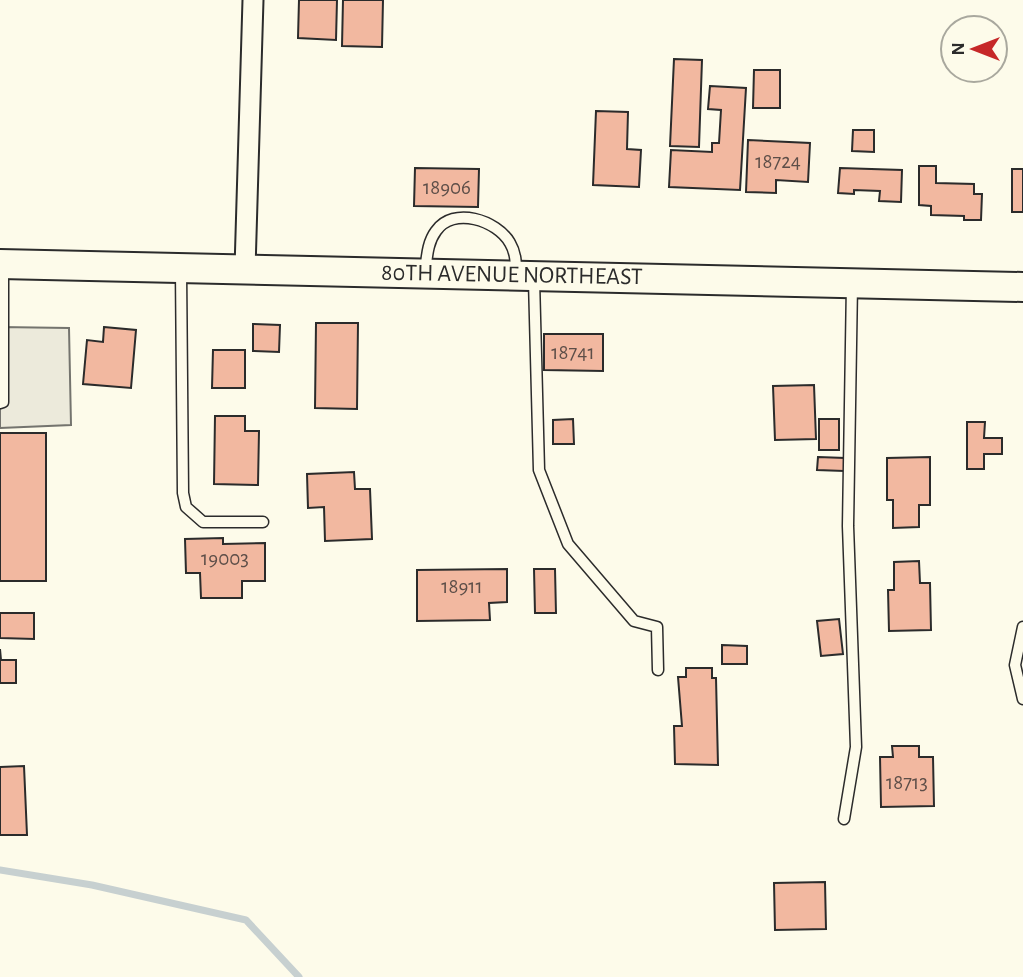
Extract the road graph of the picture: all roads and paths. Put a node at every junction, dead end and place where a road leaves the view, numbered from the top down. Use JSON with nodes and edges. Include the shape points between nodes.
{"nodes":[{"id":1,"x":253,"y":0,"type":"edge"},
{"id":2,"x":2,"y":264,"type":"edge"},
{"id":3,"x":181,"y":267,"type":"junction"},
{"id":4,"x":245,"y":269,"type":"junction"},
{"id":5,"x":425,"y":273,"type":"junction"},
{"id":6,"x":525,"y":275,"type":"junction"},
{"id":7,"x":852,"y":283,"type":"junction"},
{"id":8,"x":1023,"y":287,"type":"edge"},
{"id":9,"x":0,"y":402,"type":"edge"},
{"id":10,"x":262,"y":522,"type":"dead end"},
{"id":11,"x":1023,"y":626,"type":"edge"},
{"id":12,"x":657,"y":670,"type":"dead end"},
{"id":13,"x":1023,"y":699,"type":"edge"},
{"id":14,"x":844,"y":819,"type":"dead end"}],
"edges":[{"from":1,"to":4,"type":"street"},
{"from":2,"to":3,"type":"main road","name":"80TH AVENUE NORTHEAST"},
{"from":2,"to":9,"type":"lane"},
{"from":3,"to":4,"type":"main road","name":"80TH AVENUE NORTHEAST"},
{"from":3,"to":10,"type":"lane","via":[[186,507],[204,522]]},
{"from":4,"to":5,"type":"main road","name":"80TH AVENUE NORTHEAST"},
{"from":5,"to":6,"type":"main road","name":"80TH AVENUE NORTHEAST"},
{"from":5,"to":6,"type":"lane","via":[[436,230],[447,221],[463,218],[492,225],[505,236]]},
{"from":6,"to":7,"type":"main road","name":"80TH AVENUE NORTHEAST"},
{"from":6,"to":12,"type":"lane","via":[[539,470],[568,544],[634,621],[657,627]]},
{"from":7,"to":8,"type":"main road","name":"80TH AVENUE NORTHEAST"},
{"from":7,"to":14,"type":"lane","via":[[848,526],[856,747]]},
{"from":11,"to":13,"type":"lane","via":[[1016,664]]}]}
